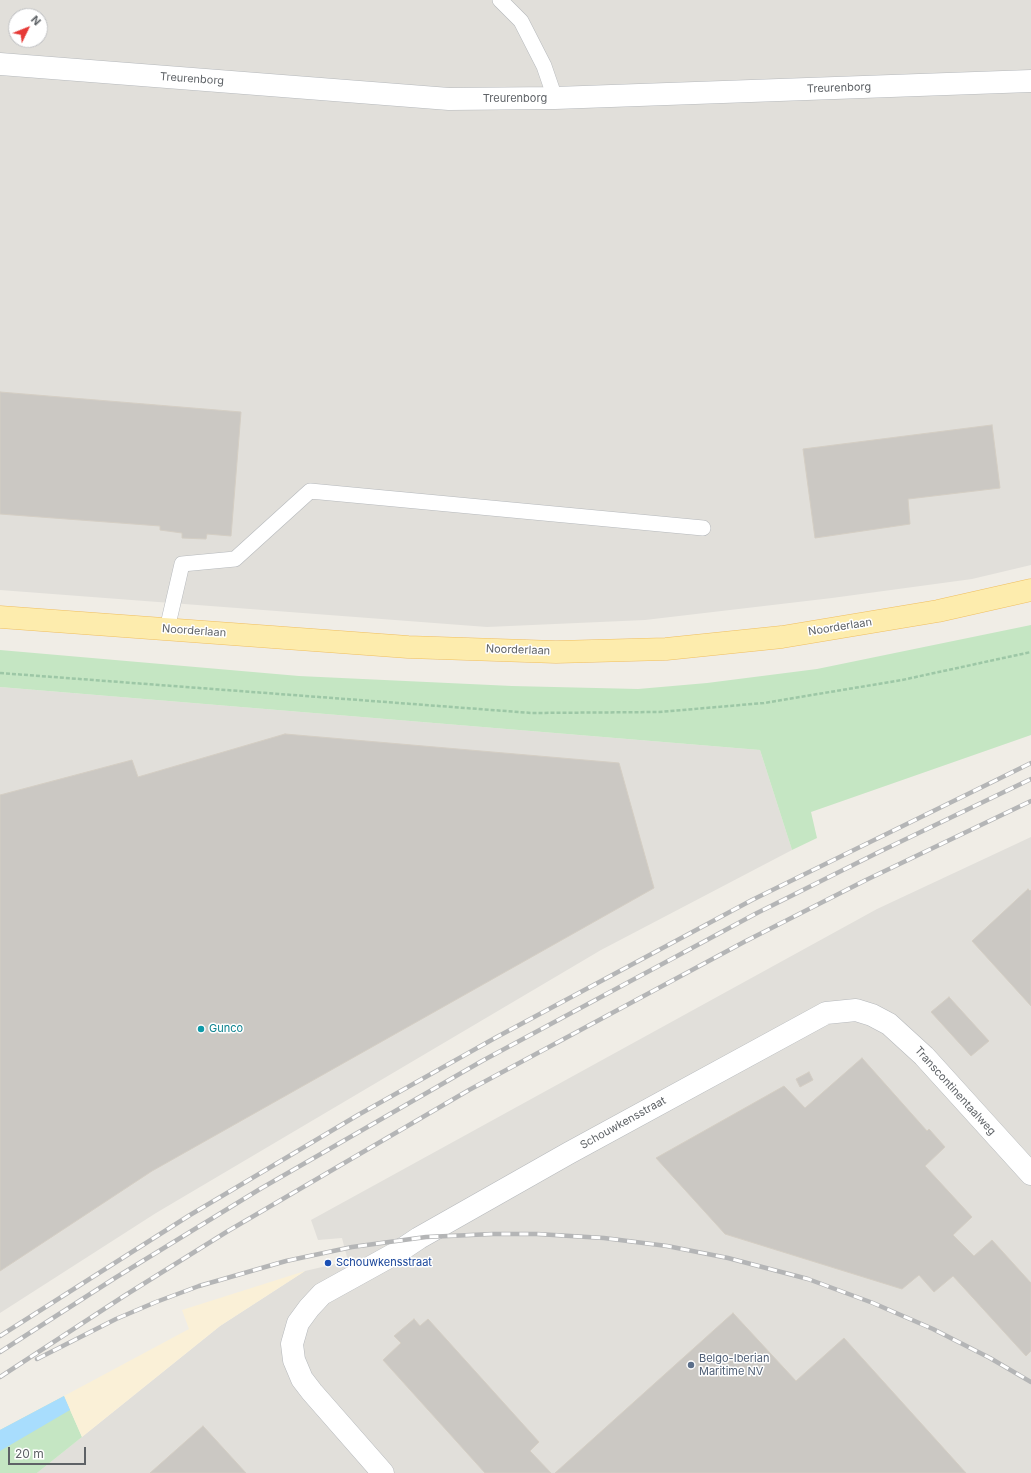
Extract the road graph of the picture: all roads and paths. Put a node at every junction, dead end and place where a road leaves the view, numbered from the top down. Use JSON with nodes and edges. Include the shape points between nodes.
{"nodes":[{"id":1,"x":500,"y":0,"type":"edge"},
{"id":2,"x":0,"y":64,"type":"edge"},
{"id":3,"x":1031,"y":81,"type":"edge"},
{"id":4,"x":555,"y":98,"type":"junction"},
{"id":5,"x":703,"y":528,"type":"dead end"},
{"id":6,"x":1031,"y":590,"type":"edge"},
{"id":7,"x":0,"y":617,"type":"edge"},
{"id":8,"x":167,"y":629,"type":"junction"},
{"id":9,"x":1031,"y":652,"type":"edge"},
{"id":10,"x":0,"y":673,"type":"edge"},
{"id":11,"x":872,"y":1015,"type":"joint"},
{"id":12,"x":1031,"y":1174,"type":"edge"},
{"id":13,"x":383,"y":1473,"type":"edge"}],
"edges":[{"from":1,"to":4,"type":"lane","via":[[521,21],[544,66]]},
{"from":2,"to":4,"type":"street","name":"Treurenborg","via":[[449,99]]},
{"from":3,"to":4,"type":"street","name":"Treurenborg"},
{"from":5,"to":8,"type":"lane","via":[[310,491],[235,559],[182,564]]},
{"from":6,"to":8,"type":"main road","name":"Noorderlaan","via":[[938,611],[782,637],[666,649],[556,652],[408,647]]},
{"from":7,"to":8,"type":"main road","name":"Noorderlaan"},
{"from":9,"to":10,"type":"path","via":[[902,680],[764,703],[659,712],[532,713]]},
{"from":11,"to":12,"type":"street","name":"Transcontinentaalweg","via":[[889,1024],[924,1056]]},
{"from":11,"to":13,"type":"street","name":"Schouwkensstraat","via":[[856,1010],[843,1010],[826,1013],[806,1023],[562,1157],[322,1294],[298,1323],[292,1344],[294,1360],[302,1379],[312,1392]]}]}
